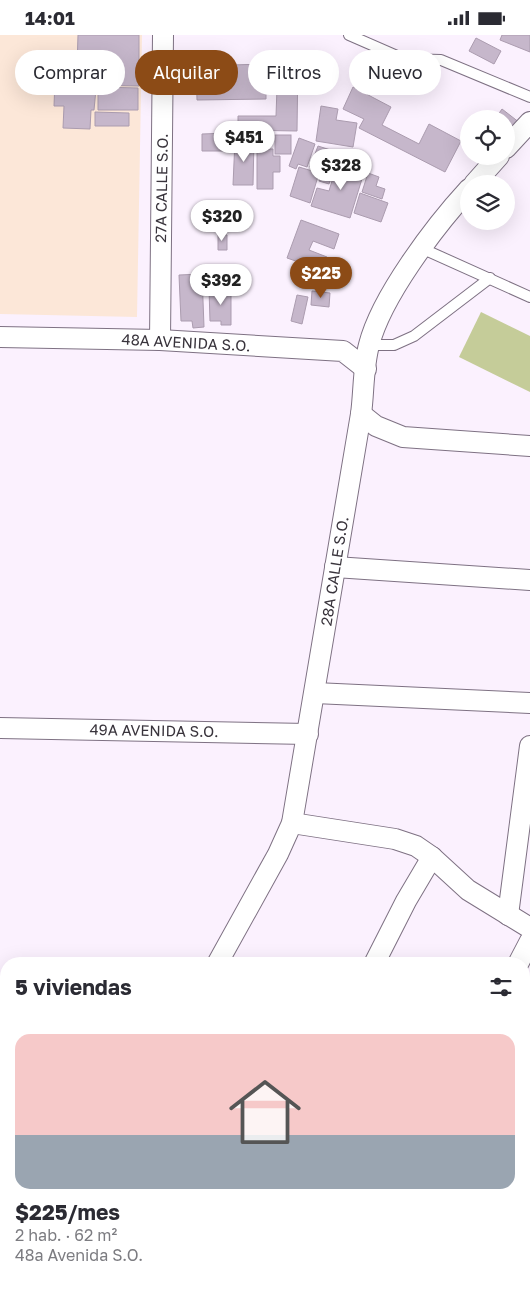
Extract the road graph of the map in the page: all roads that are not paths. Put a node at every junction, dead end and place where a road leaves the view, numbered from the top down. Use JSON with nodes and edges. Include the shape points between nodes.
{"nodes":[{"id":1,"x":163,"y":35,"type":"edge"},
{"id":2,"x":349,"y":35,"type":"edge"},
{"id":3,"x":530,"y":97,"type":"edge"},
{"id":4,"x":530,"y":122,"type":"edge"},
{"id":5,"x":515,"y":138,"type":"edge"},
{"id":6,"x":491,"y":165,"type":"edge"},
{"id":7,"x":482,"y":175,"type":"edge"},
{"id":8,"x":460,"y":200,"type":"edge"},
{"id":9,"x":421,"y":248,"type":"junction"},
{"id":10,"x":490,"y":277,"type":"junction"},
{"id":11,"x":530,"y":297,"type":"edge"},
{"id":12,"x":0,"y":337,"type":"edge"},
{"id":13,"x":160,"y":340,"type":"junction"},
{"id":14,"x":369,"y":345,"type":"junction"},
{"id":15,"x":366,"y":369,"type":"junction"},
{"id":16,"x":361,"y":414,"type":"junction"},
{"id":17,"x":530,"y":446,"type":"edge"},
{"id":18,"x":335,"y":567,"type":"junction"},
{"id":19,"x":530,"y":580,"type":"edge"},
{"id":20,"x":315,"y":693,"type":"junction"},
{"id":21,"x":530,"y":703,"type":"edge"},
{"id":22,"x":0,"y":728,"type":"edge"},
{"id":23,"x":308,"y":734,"type":"junction"},
{"id":24,"x":530,"y":746,"type":"edge"},
{"id":25,"x":292,"y":823,"type":"junction"},
{"id":26,"x":524,"y":837,"type":"edge"},
{"id":27,"x":432,"y":857,"type":"junction"},
{"id":28,"x":508,"y":915,"type":"junction"},
{"id":29,"x":530,"y":928,"type":"edge"},
{"id":30,"x":530,"y":941,"type":"edge"},
{"id":31,"x":220,"y":957,"type":"edge"},
{"id":32,"x":378,"y":957,"type":"edge"},
{"id":33,"x":522,"y":957,"type":"edge"}],
"edges":[{"from":1,"to":13,"type":"street","name":"27A CALLE S.O."},
{"from":2,"to":3,"type":"lane","via":[[404,59],[441,60]]},
{"from":4,"to":5,"type":"street"},
{"from":6,"to":7,"type":"street"},
{"from":8,"to":9,"type":"street","name":"28A CALLE S.O."},
{"from":9,"to":10,"type":"lane"},
{"from":9,"to":14,"type":"street","name":"28A CALLE S.O.","via":[[385,305]]},
{"from":10,"to":11,"type":"lane"},
{"from":10,"to":14,"type":"lane","via":[[414,336],[394,345]]},
{"from":12,"to":13,"type":"street","name":"48A AVENIDA S.O."},
{"from":13,"to":15,"type":"street","name":"48A AVENIDA S.O.","via":[[343,351]]},
{"from":14,"to":15,"type":"street","name":"28A CALLE S.O."},
{"from":15,"to":16,"type":"street","name":"28A CALLE S.O."},
{"from":16,"to":17,"type":"street","via":[[376,426],[403,437]]},
{"from":16,"to":18,"type":"street","name":"28A CALLE S.O."},
{"from":18,"to":19,"type":"street"},
{"from":18,"to":20,"type":"street","name":"28A CALLE S.O."},
{"from":20,"to":21,"type":"street"},
{"from":20,"to":23,"type":"street","name":"28A CALLE S.O."},
{"from":22,"to":23,"type":"street","name":"49A AVENIDA S.O."},
{"from":23,"to":25,"type":"street","name":"28A CALLE S.O."},
{"from":24,"to":26,"type":"street"},
{"from":25,"to":27,"type":"street","via":[[395,839],[416,846]]},
{"from":25,"to":31,"type":"street","name":"28A CALLE S.O."},
{"from":26,"to":28,"type":"street"},
{"from":27,"to":28,"type":"street","via":[[468,890]]},
{"from":27,"to":32,"type":"street"},
{"from":28,"to":29,"type":"street"},
{"from":30,"to":33,"type":"street"}]}
